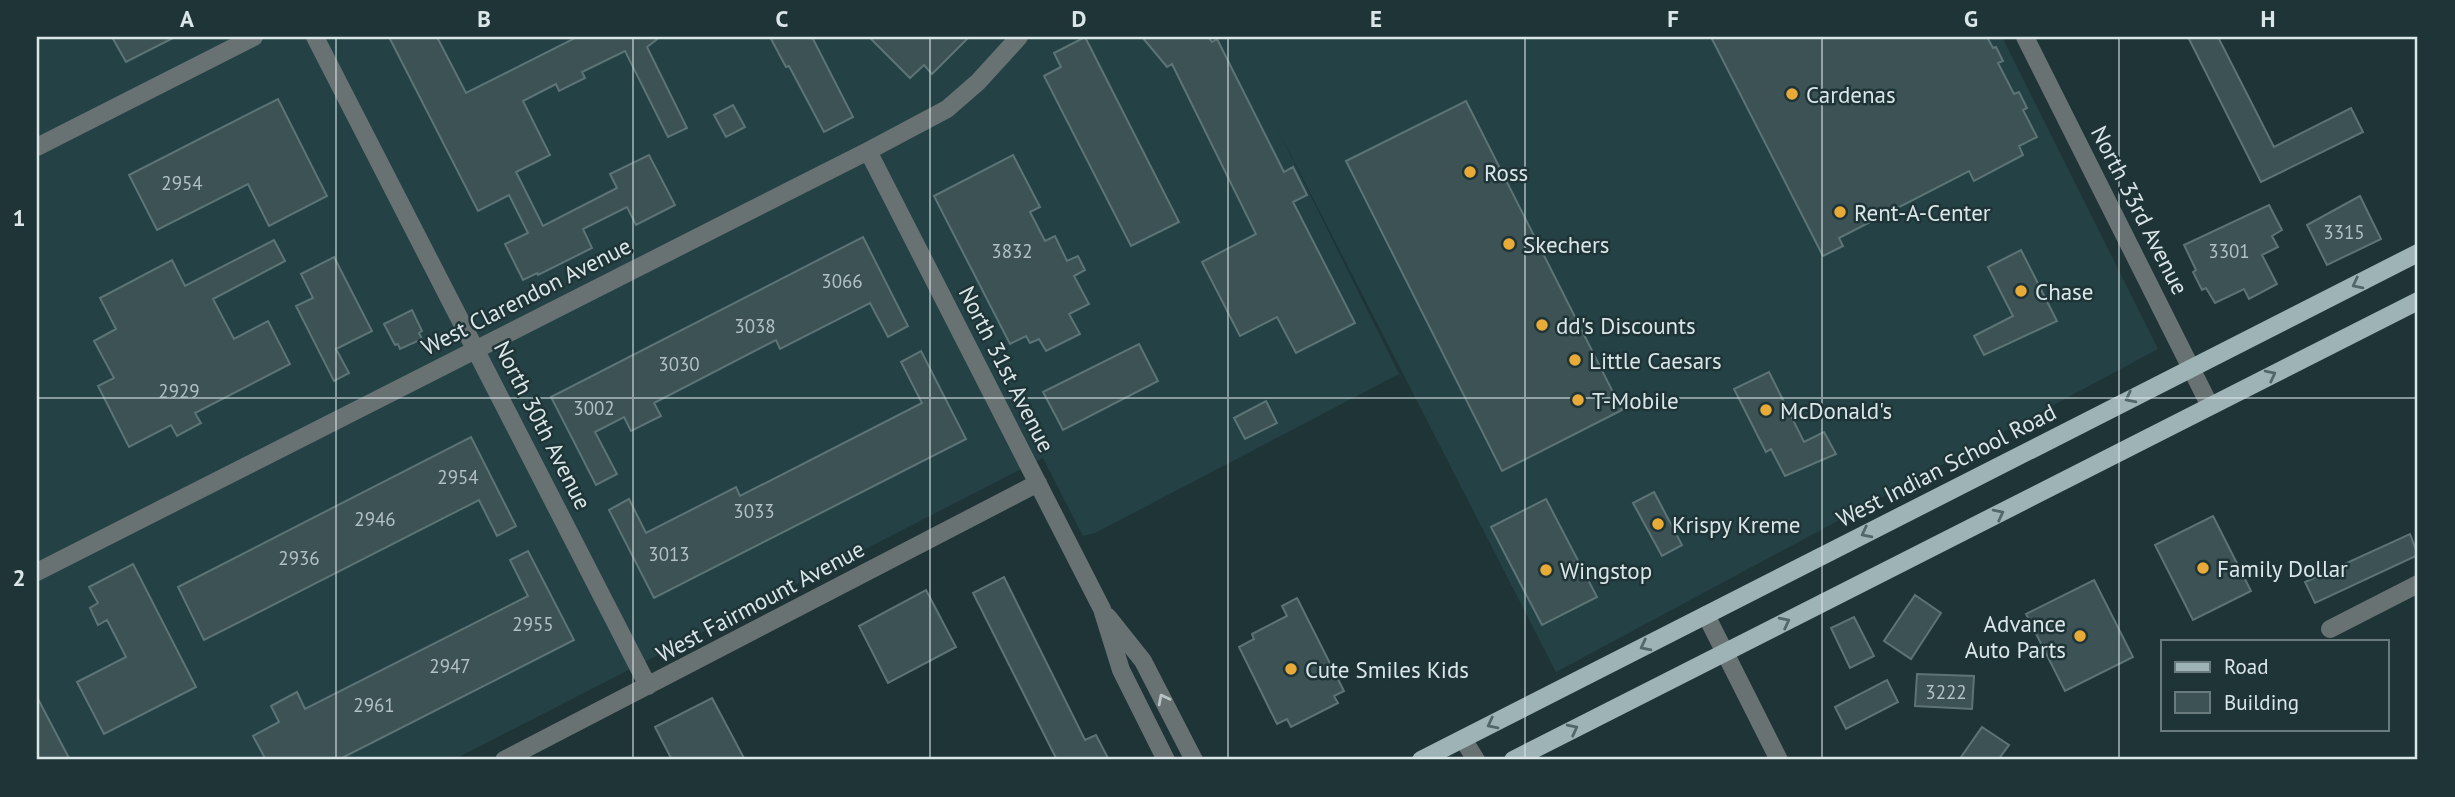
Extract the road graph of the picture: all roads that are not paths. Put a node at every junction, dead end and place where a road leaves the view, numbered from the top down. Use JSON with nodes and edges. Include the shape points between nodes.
{"nodes":[{"id":1,"x":254,"y":37,"type":"edge"},
{"id":2,"x":315,"y":37,"type":"edge"},
{"id":3,"x":1018,"y":37,"type":"edge"},
{"id":4,"x":2025,"y":37,"type":"edge"},
{"id":5,"x":37,"y":147,"type":"edge"},
{"id":6,"x":868,"y":151,"type":"junction"},
{"id":7,"x":2418,"y":253,"type":"edge"},
{"id":8,"x":2418,"y":301,"type":"edge"},
{"id":9,"x":476,"y":348,"type":"junction"},
{"id":10,"x":2191,"y":367,"type":"junction"},
{"id":11,"x":2210,"y":406,"type":"junction"},
{"id":12,"x":1038,"y":483,"type":"junction"},
{"id":13,"x":37,"y":572,"type":"edge"},
{"id":14,"x":2418,"y":584,"type":"edge"},
{"id":15,"x":1102,"y":608,"type":"junction"},
{"id":16,"x":1706,"y":615,"type":"junction"},
{"id":17,"x":2330,"y":629,"type":"dead end"},
{"id":18,"x":1724,"y":652,"type":"junction"},
{"id":19,"x":648,"y":686,"type":"junction"},
{"id":20,"x":1463,"y":739,"type":"junction"},
{"id":21,"x":504,"y":760,"type":"edge"},
{"id":22,"x":1166,"y":760,"type":"edge"},
{"id":23,"x":1194,"y":760,"type":"edge"},
{"id":24,"x":1421,"y":760,"type":"edge"},
{"id":25,"x":1476,"y":760,"type":"edge"},
{"id":26,"x":1513,"y":760,"type":"edge"},
{"id":27,"x":1779,"y":760,"type":"edge"}],
"edges":[{"from":1,"to":5,"type":"street"},
{"from":2,"to":9,"type":"street","name":"North 30th Avenue"},
{"from":3,"to":6,"type":"street","name":"West Clarendon Avenue","via":[[947,109]]},
{"from":4,"to":10,"type":"street","name":"North 33rd Avenue"},
{"from":6,"to":9,"type":"street","name":"West Clarendon Avenue"},
{"from":6,"to":12,"type":"street","name":"North 31st Avenue"},
{"from":7,"to":10,"type":"main road","name":"West Indian School Road","one_way":true},
{"from":11,"to":8,"type":"main road","one_way":true},
{"from":9,"to":13,"type":"street","name":"West Clarendon Avenue"},
{"from":9,"to":19,"type":"street","name":"North 30th Avenue"},
{"from":10,"to":11,"type":"street","name":"North 33rd Avenue"},
{"from":10,"to":16,"type":"main road","name":"West Indian School Road","one_way":true},
{"from":18,"to":11,"type":"main road","one_way":true},
{"from":12,"to":15,"type":"street","name":"North 31st Avenue"},
{"from":12,"to":19,"type":"street","name":"West Fairmount Avenue"},
{"from":14,"to":17,"type":"street"},
{"from":15,"to":22,"type":"street","name":"North 31st Avenue","via":[[1121,670]]},
{"from":23,"to":15,"type":"street","name":"North 31st Avenue","one_way":true,"via":[[1143,661]]},
{"from":16,"to":18,"type":"street"},
{"from":16,"to":20,"type":"main road","name":"West Indian School Road","one_way":true},
{"from":26,"to":18,"type":"main road","one_way":true},
{"from":18,"to":27,"type":"street"},
{"from":19,"to":21,"type":"street","name":"West Fairmount Avenue"},
{"from":20,"to":24,"type":"main road","name":"West Indian School Road"},
{"from":20,"to":25,"type":"street"}]}
